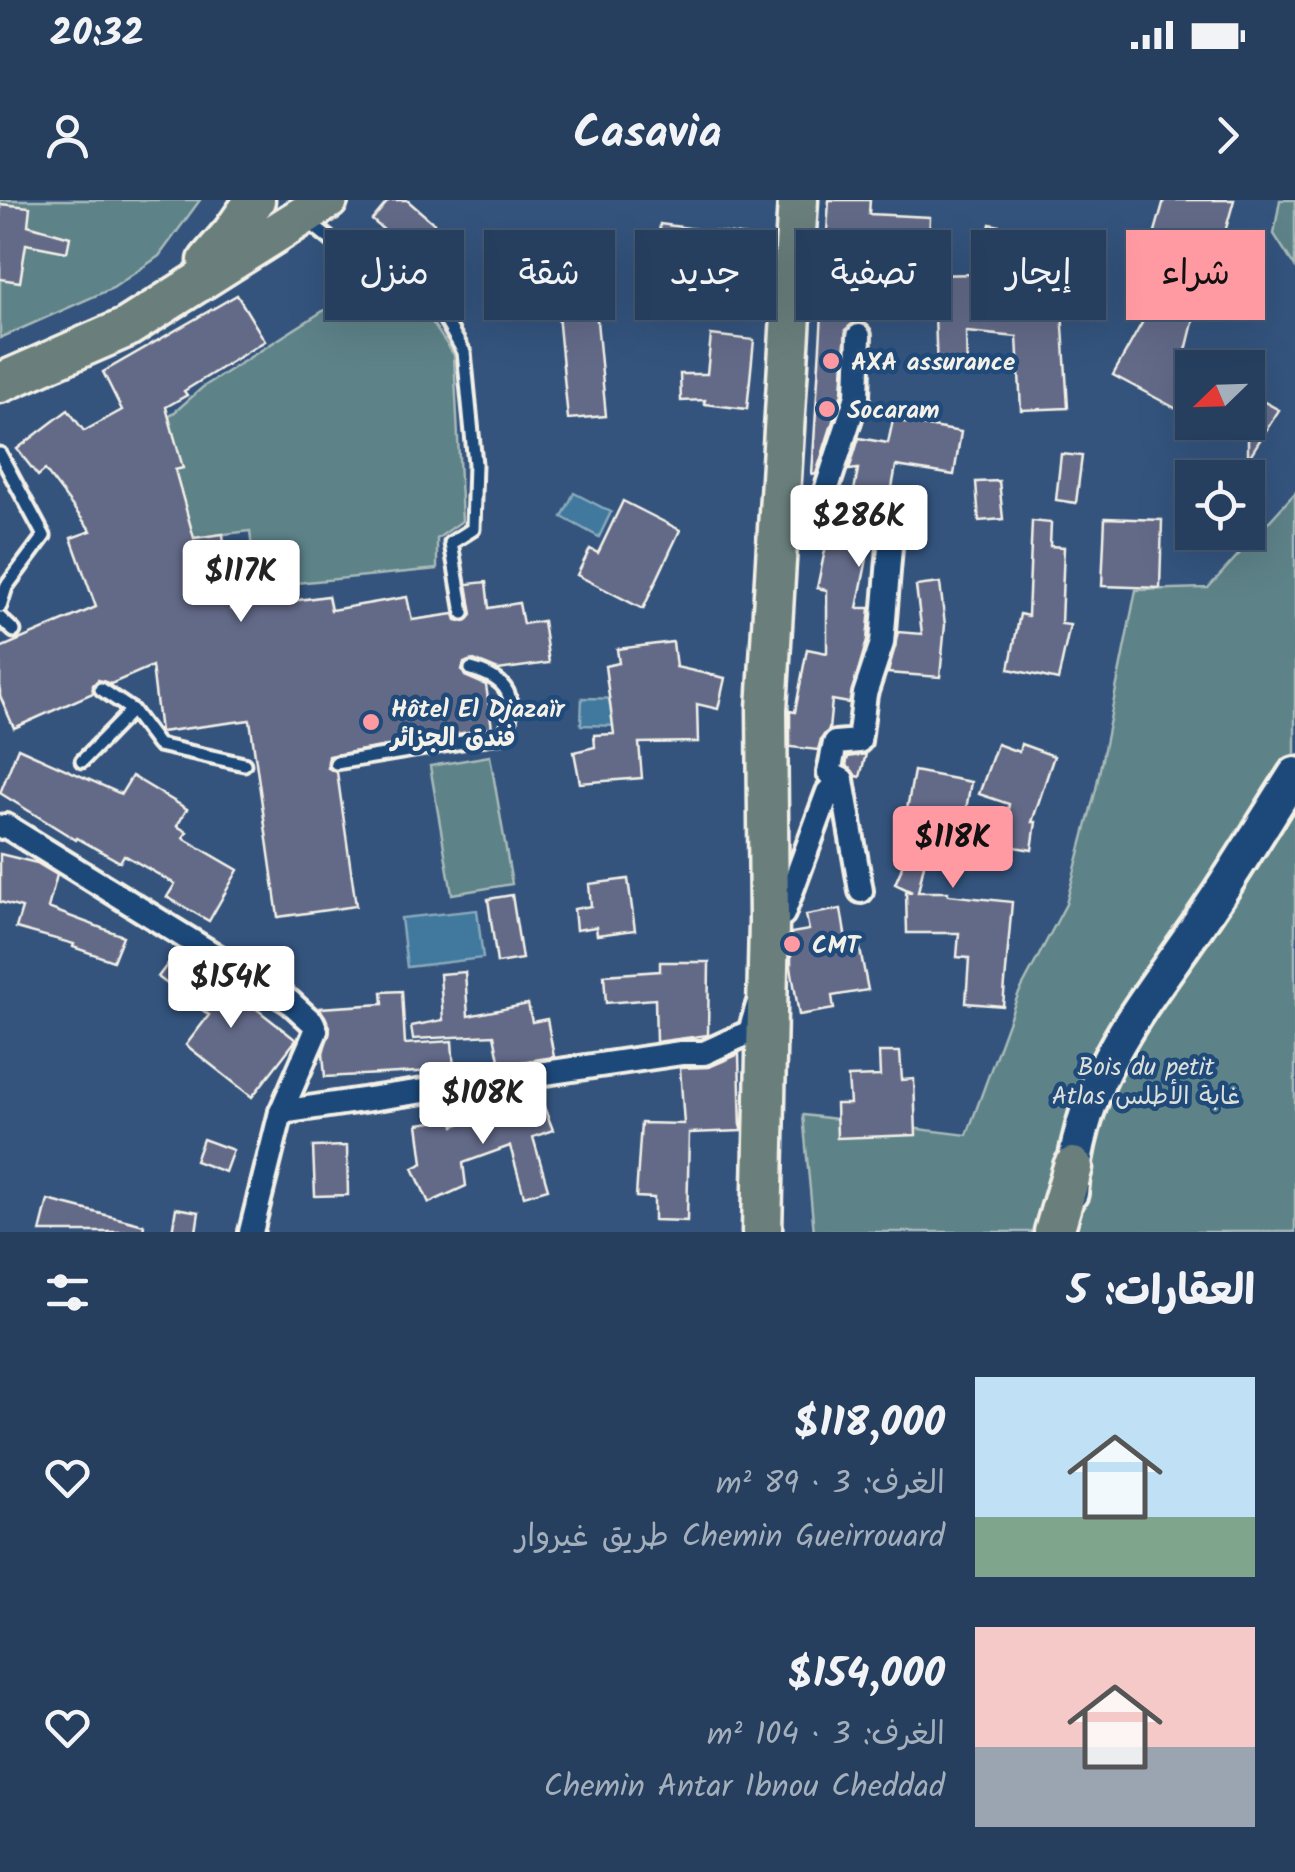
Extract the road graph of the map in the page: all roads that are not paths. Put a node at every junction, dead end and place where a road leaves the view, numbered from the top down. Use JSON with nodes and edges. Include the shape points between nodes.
{"nodes":[{"id":1,"x":255,"y":200,"type":"edge"},
{"id":2,"x":798,"y":200,"type":"edge"},
{"id":3,"x":306,"y":205,"type":"edge"},
{"id":4,"x":159,"y":307,"type":"junction"},
{"id":5,"x":859,"y":336,"type":"dead end"},
{"id":6,"x":0,"y":382,"type":"edge"},
{"id":7,"x":0,"y":454,"type":"edge"},
{"id":8,"x":776,"y":526,"type":"junction"},
{"id":9,"x":891,"y":535,"type":"dead end"},
{"id":10,"x":0,"y":606,"type":"edge"},
{"id":11,"x":463,"y":612,"type":"dead end"},
{"id":12,"x":0,"y":618,"type":"edge"},
{"id":13,"x":14,"y":632,"type":"dead end"},
{"id":14,"x":470,"y":669,"type":"dead end"},
{"id":15,"x":101,"y":689,"type":"dead end"},
{"id":16,"x":132,"y":710,"type":"junction"},
{"id":17,"x":82,"y":761,"type":"dead end"},
{"id":18,"x":336,"y":763,"type":"dead end"},
{"id":19,"x":244,"y":764,"type":"dead end"},
{"id":20,"x":1295,"y":774,"type":"edge"},
{"id":21,"x":842,"y":780,"type":"junction"},
{"id":22,"x":0,"y":827,"type":"edge"},
{"id":23,"x":861,"y":890,"type":"dead end"},
{"id":24,"x":769,"y":923,"type":"junction"},
{"id":25,"x":767,"y":974,"type":"junction"},
{"id":26,"x":280,"y":1112,"type":"junction"},
{"id":27,"x":764,"y":1159,"type":"junction"},
{"id":28,"x":1073,"y":1168,"type":"junction"},
{"id":29,"x":251,"y":1232,"type":"edge"},
{"id":30,"x":762,"y":1232,"type":"edge"},
{"id":31,"x":778,"y":1232,"type":"edge"},
{"id":32,"x":1054,"y":1232,"type":"edge"},
{"id":33,"x":1070,"y":1232,"type":"edge"}],
"edges":[{"from":1,"to":4,"type":"main road","via":[[198,272]]},
{"from":2,"to":8,"type":"main road"},
{"from":3,"to":4,"type":"main road"},
{"from":3,"to":11,"type":"lane","via":[[340,247],[433,299],[464,352],[476,464],[473,529],[451,543]]},
{"from":4,"to":6,"type":"main road","via":[[101,340]]},
{"from":5,"to":8,"type":"street","via":[[857,396],[824,497]]},
{"from":7,"to":10,"type":"lane","via":[[44,536],[6,587]]},
{"from":8,"to":24,"type":"main road","via":[[767,709]]},
{"from":9,"to":21,"type":"street","via":[[882,643],[865,694],[859,742],[835,743],[829,774]]},
{"from":12,"to":13,"type":"lane"},
{"from":14,"to":18,"type":"lane","via":[[493,674],[509,693],[512,715],[504,735]]},
{"from":15,"to":16,"type":"lane"},
{"from":16,"to":17,"type":"lane"},
{"from":16,"to":19,"type":"lane","via":[[158,745]]},
{"from":20,"to":28,"type":"street","via":[[1113,1048],[1089,1104]]},
{"from":21,"to":23,"type":"street"},
{"from":21,"to":24,"type":"street","via":[[828,792],[783,914]]},
{"from":22,"to":26,"type":"street","via":[[307,1017],[316,1030]]},
{"from":24,"to":25,"type":"main road"},
{"from":25,"to":26,"type":"street","via":[[750,1032],[704,1053]]},
{"from":25,"to":27,"type":"main road"},
{"from":26,"to":29,"type":"street"},
{"from":27,"to":30,"type":"main road"},
{"from":27,"to":31,"type":"main road"},
{"from":28,"to":32,"type":"main road"},
{"from":28,"to":33,"type":"street"}]}
